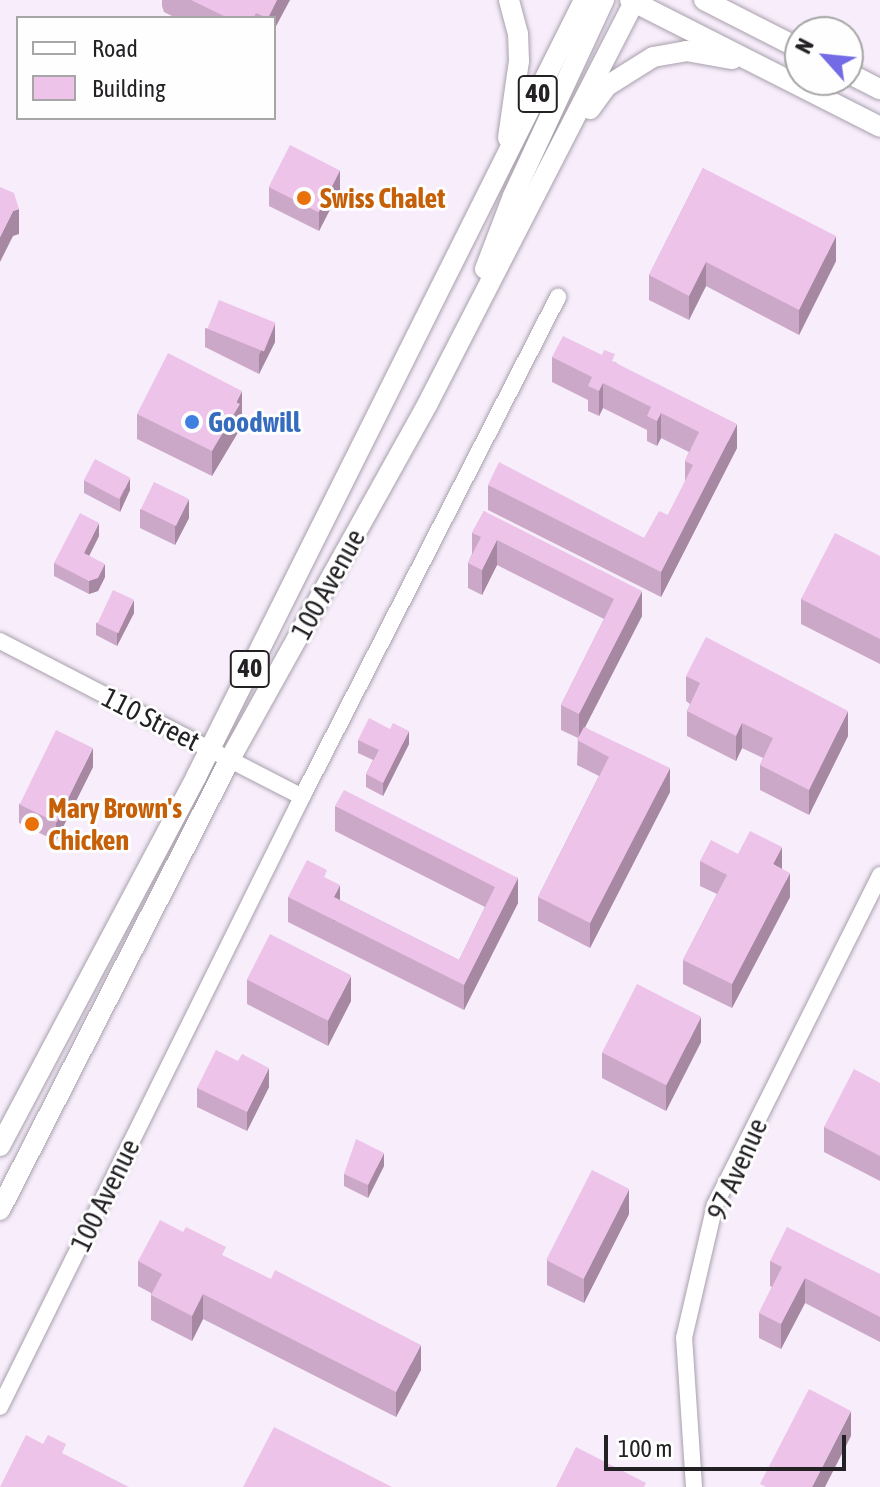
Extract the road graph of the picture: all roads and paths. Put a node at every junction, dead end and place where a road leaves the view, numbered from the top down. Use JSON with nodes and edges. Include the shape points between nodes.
{"nodes":[{"id":1,"x":509,"y":0,"type":"edge"},
{"id":2,"x":584,"y":0,"type":"edge"},
{"id":3,"x":604,"y":0,"type":"edge"},
{"id":4,"x":633,"y":0,"type":"edge"},
{"id":5,"x":704,"y":0,"type":"edge"},
{"id":6,"x":737,"y":0,"type":"edge"},
{"id":7,"x":771,"y":34,"type":"junction"},
{"id":8,"x":784,"y":41,"type":"edge"},
{"id":9,"x":756,"y":64,"type":"junction"},
{"id":10,"x":880,"y":127,"type":"edge"},
{"id":11,"x":558,"y":151,"type":"junction"},
{"id":12,"x":492,"y":188,"type":"junction"},
{"id":13,"x":558,"y":297,"type":"dead end"},
{"id":14,"x":427,"y":405,"type":"junction"},
{"id":15,"x":0,"y":641,"type":"edge"},
{"id":16,"x":210,"y":749,"type":"junction"},
{"id":17,"x":230,"y":759,"type":"junction"},
{"id":18,"x":302,"y":797,"type":"junction"},
{"id":19,"x":880,"y":875,"type":"edge"},
{"id":20,"x":0,"y":1146,"type":"edge"},
{"id":21,"x":0,"y":1210,"type":"edge"},
{"id":22,"x":0,"y":1407,"type":"edge"},
{"id":23,"x":694,"y":1487,"type":"edge"}],
"edges":[{"from":1,"to":12,"type":"main road","via":[[518,34],[517,90]]},
{"from":2,"to":12,"type":"main road","name":"100 Avenue","number":"40"},
{"from":3,"to":14,"type":"main road","via":[[513,196]]},
{"from":4,"to":9,"type":"main road"},
{"from":4,"to":11,"type":"main road","name":"100 Avenue"},
{"from":5,"to":7,"type":"main road"},
{"from":6,"to":7,"type":"main road"},
{"from":7,"to":8,"type":"main road"},
{"from":9,"to":10,"type":"main road"},
{"from":9,"to":11,"type":"main road","via":[[686,51],[643,61],[607,86]]},
{"from":11,"to":14,"type":"main road","name":"100 Avenue","number":"40"},
{"from":12,"to":16,"type":"main road","name":"100 Avenue","number":"40"},
{"from":13,"to":18,"type":"street","name":"100 Avenue"},
{"from":14,"to":17,"type":"main road","name":"100 Avenue","number":"40"},
{"from":15,"to":16,"type":"street","name":"110 Street"},
{"from":16,"to":17,"type":"street","name":"110 Street"},
{"from":16,"to":20,"type":"main road","name":"100 Avenue","number":"40"},
{"from":17,"to":18,"type":"street","name":"110 Street"},
{"from":17,"to":21,"type":"main road","name":"100 Avenue","number":"40"},
{"from":18,"to":22,"type":"street","name":"100 Avenue"},
{"from":19,"to":23,"type":"street","name":"97 Avenue","via":[[715,1205],[684,1338]]}]}
